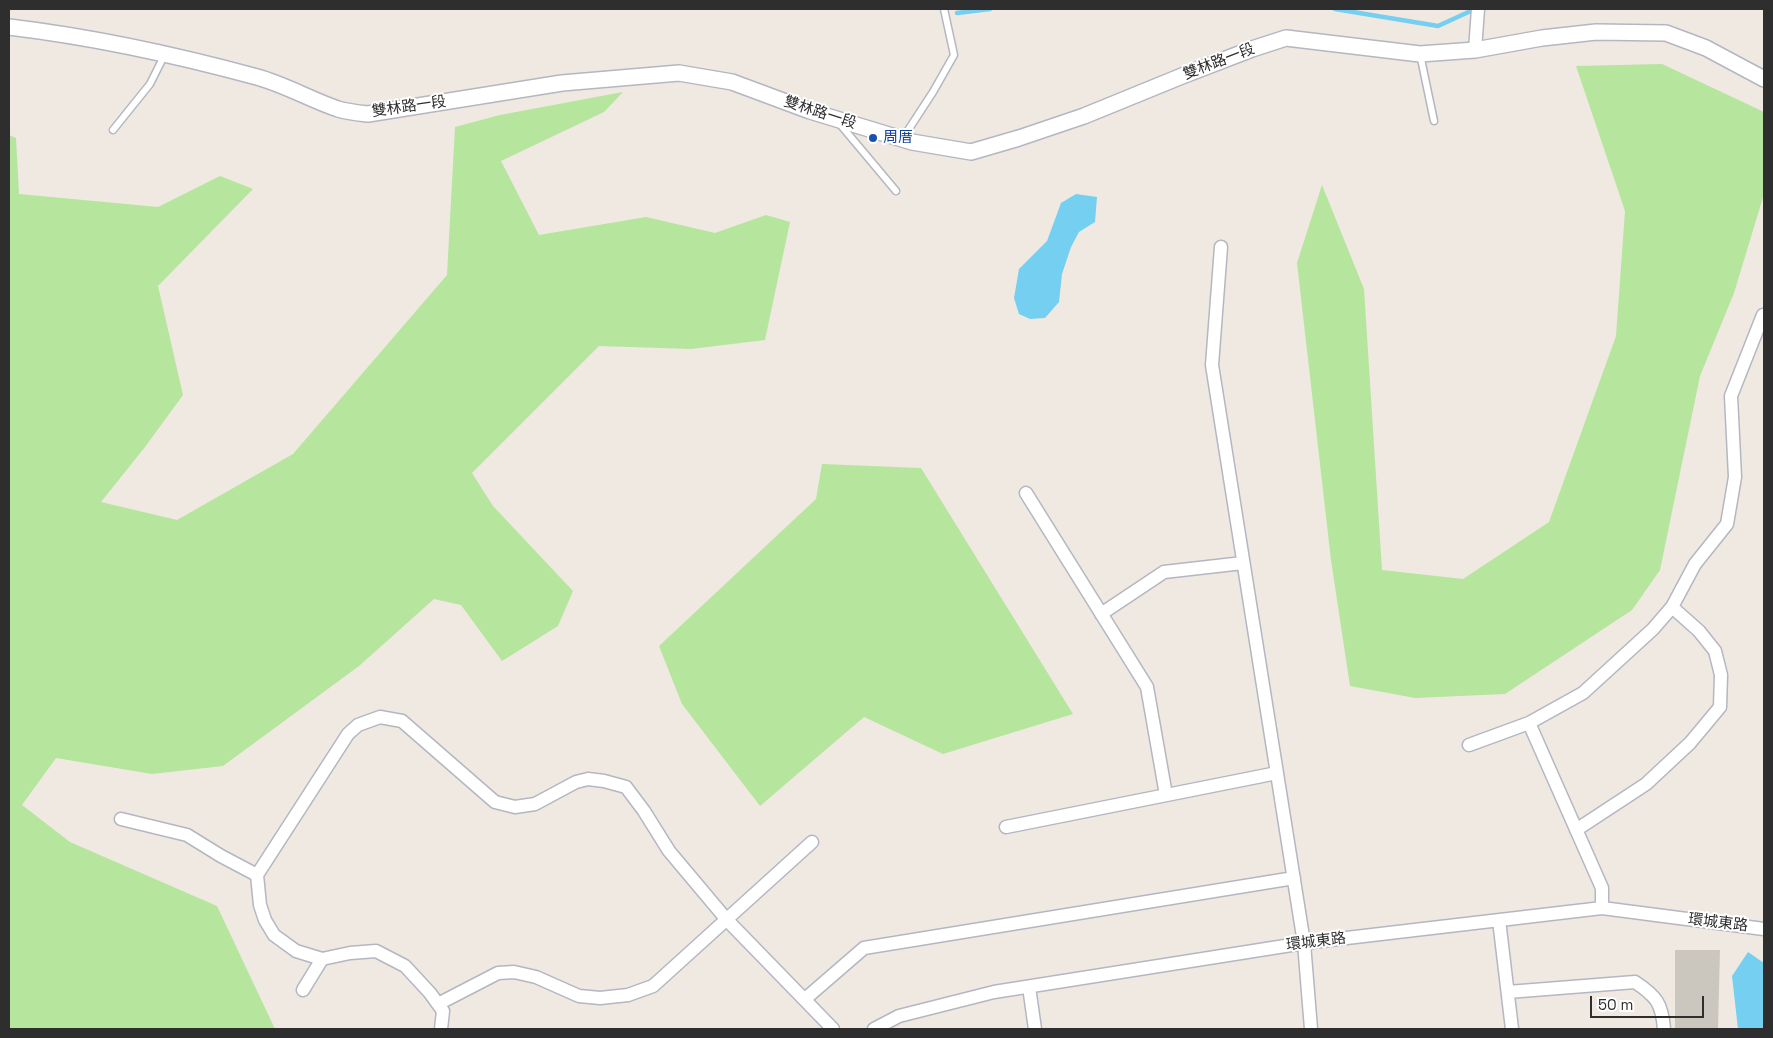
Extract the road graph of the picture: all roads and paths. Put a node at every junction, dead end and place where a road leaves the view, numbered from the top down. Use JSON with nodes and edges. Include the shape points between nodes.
{"nodes":[{"id":1,"x":944,"y":9,"type":"edge"},
{"id":2,"x":1478,"y":9,"type":"edge"},
{"id":3,"x":9,"y":27,"type":"edge"},
{"id":4,"x":1476,"y":50,"type":"junction"},
{"id":5,"x":164,"y":54,"type":"junction"},
{"id":6,"x":1420,"y":54,"type":"junction"},
{"id":7,"x":1764,"y":79,"type":"edge"},
{"id":8,"x":834,"y":119,"type":"junction"},
{"id":9,"x":1434,"y":121,"type":"dead end"},
{"id":10,"x":113,"y":130,"type":"dead end"},
{"id":11,"x":902,"y":139,"type":"junction"},
{"id":12,"x":896,"y":191,"type":"dead end"},
{"id":13,"x":1220,"y":248,"type":"dead end"},
{"id":14,"x":1763,"y":315,"type":"dead end"},
{"id":15,"x":1026,"y":493,"type":"dead end"},
{"id":16,"x":1243,"y":563,"type":"junction"},
{"id":17,"x":1672,"y":607,"type":"junction"},
{"id":18,"x":1102,"y":614,"type":"junction"},
{"id":19,"x":1529,"y":723,"type":"junction"},
{"id":20,"x":1469,"y":745,"type":"dead end"},
{"id":21,"x":1276,"y":773,"type":"junction"},
{"id":22,"x":1166,"y":794,"type":"junction"},
{"id":23,"x":121,"y":819,"type":"dead end"},
{"id":24,"x":1006,"y":827,"type":"dead end"},
{"id":25,"x":1576,"y":830,"type":"junction"},
{"id":26,"x":812,"y":842,"type":"dead end"},
{"id":27,"x":257,"y":875,"type":"junction"},
{"id":28,"x":1294,"y":878,"type":"junction"},
{"id":29,"x":1602,"y":908,"type":"junction"},
{"id":30,"x":727,"y":920,"type":"junction"},
{"id":31,"x":1499,"y":920,"type":"junction"},
{"id":32,"x":1764,"y":929,"type":"edge"},
{"id":33,"x":1304,"y":943,"type":"junction"},
{"id":34,"x":322,"y":959,"type":"junction"},
{"id":35,"x":1029,"y":987,"type":"junction"},
{"id":36,"x":303,"y":990,"type":"dead end"},
{"id":37,"x":1508,"y":992,"type":"junction"},
{"id":38,"x":804,"y":999,"type":"junction"},
{"id":39,"x":438,"y":1004,"type":"junction"},
{"id":40,"x":441,"y":1029,"type":"edge"},
{"id":41,"x":833,"y":1029,"type":"edge"},
{"id":42,"x":874,"y":1029,"type":"edge"},
{"id":43,"x":1035,"y":1029,"type":"edge"},
{"id":44,"x":1311,"y":1029,"type":"edge"},
{"id":45,"x":1512,"y":1029,"type":"edge"},
{"id":46,"x":1664,"y":1029,"type":"edge"}],
"edges":[{"from":1,"to":11,"type":"lane","via":[[954,55]]},
{"from":2,"to":4,"type":"street"},
{"from":3,"to":5,"type":"street","name":"雙林路一段"},
{"from":4,"to":6,"type":"street","name":"雙林路一段"},
{"from":4,"to":7,"type":"street","name":"雙林路一段","via":[[1596,32],[1666,33],[1706,48]]},
{"from":5,"to":8,"type":"street","name":"雙林路一段","via":[[260,78],[339,110],[368,114],[562,83],[679,73],[732,82]]},
{"from":5,"to":10,"type":"lane","via":[[150,84]]},
{"from":6,"to":9,"type":"lane"},
{"from":6,"to":11,"type":"street","name":"雙林路一段","via":[[1286,38],[1084,116],[970,152]]},
{"from":8,"to":11,"type":"street","name":"雙林路一段"},
{"from":8,"to":12,"type":"lane"},
{"from":13,"to":16,"type":"street","via":[[1212,364]]},
{"from":14,"to":17,"type":"street","via":[[1731,396],[1735,477],[1727,524],[1695,564]]},
{"from":15,"to":18,"type":"street"},
{"from":16,"to":18,"type":"street","via":[[1164,572]]},
{"from":16,"to":21,"type":"street"},
{"from":17,"to":19,"type":"street","via":[[1653,629],[1583,693]]},
{"from":17,"to":25,"type":"street","via":[[1699,631],[1715,651],[1721,675],[1720,707],[1690,744],[1646,784]]},
{"from":18,"to":22,"type":"street","via":[[1147,687]]},
{"from":19,"to":20,"type":"street"},
{"from":19,"to":25,"type":"street"},
{"from":21,"to":22,"type":"street"},
{"from":21,"to":28,"type":"street"},
{"from":22,"to":24,"type":"street"},
{"from":23,"to":27,"type":"street","via":[[187,835]]},
{"from":25,"to":29,"type":"street","via":[[1602,888]]},
{"from":26,"to":30,"type":"street"},
{"from":27,"to":30,"type":"street","via":[[348,734],[358,725],[380,716],[402,721],[495,802],[515,807],[535,804],[588,779],[626,787],[669,851]]},
{"from":27,"to":34,"type":"street","via":[[260,905],[274,935],[296,951]]},
{"from":28,"to":33,"type":"street"},
{"from":28,"to":38,"type":"street","via":[[864,948]]},
{"from":29,"to":31,"type":"street","name":"環城東路"},
{"from":29,"to":32,"type":"street","name":"環城東路"},
{"from":30,"to":38,"type":"street"},
{"from":30,"to":39,"type":"street","via":[[653,986],[628,994],[600,998],[579,996],[536,976],[514,972],[498,973]]},
{"from":31,"to":33,"type":"street","name":"環城東路"},
{"from":31,"to":37,"type":"street"},
{"from":33,"to":35,"type":"street","name":"環城東路"},
{"from":33,"to":44,"type":"street"},
{"from":34,"to":36,"type":"street"},
{"from":34,"to":39,"type":"street","via":[[376,951],[405,966]]},
{"from":35,"to":42,"type":"street","name":"環城東路","via":[[994,992],[899,1016]]},
{"from":35,"to":43,"type":"street"},
{"from":37,"to":45,"type":"street"},
{"from":37,"to":46,"type":"street","via":[[1635,982],[1648,990],[1659,1003]]},
{"from":38,"to":41,"type":"street"},
{"from":39,"to":40,"type":"street","via":[[443,1011]]}]}
